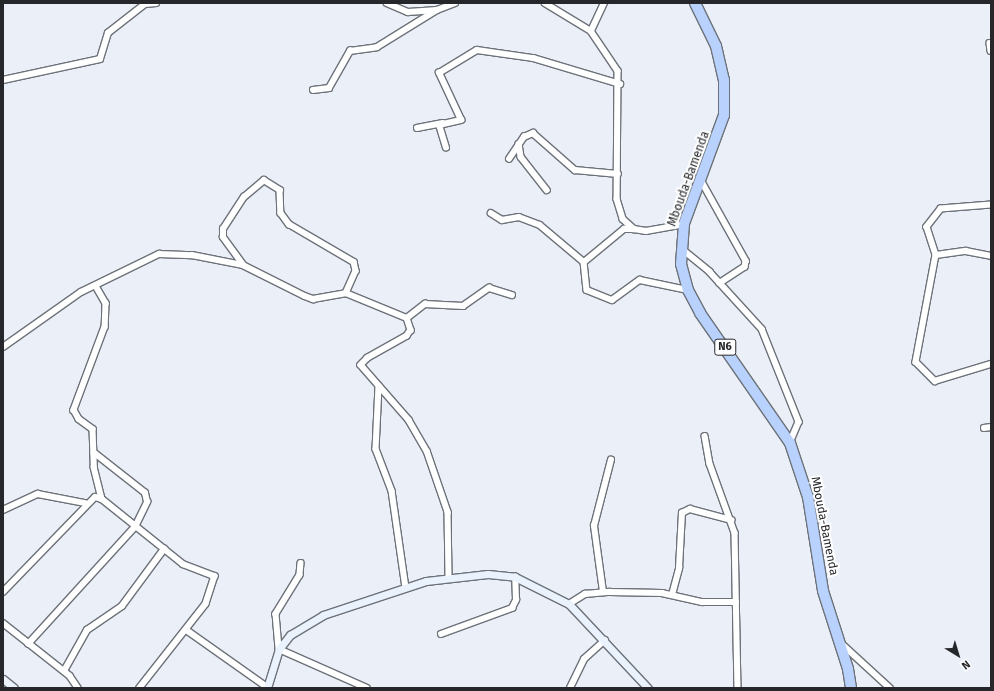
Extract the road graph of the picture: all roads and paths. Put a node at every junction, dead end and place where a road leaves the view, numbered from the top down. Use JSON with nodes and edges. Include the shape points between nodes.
{"nodes":[{"id":1,"x":156,"y":3,"type":"edge"},
{"id":2,"x":387,"y":3,"type":"edge"},
{"id":3,"x":455,"y":3,"type":"edge"},
{"id":4,"x":545,"y":3,"type":"edge"},
{"id":5,"x":604,"y":3,"type":"edge"},
{"id":6,"x":695,"y":3,"type":"edge"},
{"id":7,"x":437,"y":10,"type":"junction"},
{"id":8,"x":591,"y":31,"type":"junction"},
{"id":9,"x":990,"y":43,"type":"dead end"},
{"id":10,"x":991,"y":51,"type":"edge"},
{"id":11,"x":3,"y":80,"type":"edge"},
{"id":12,"x":620,"y":84,"type":"junction"},
{"id":13,"x":313,"y":90,"type":"dead end"},
{"id":14,"x":461,"y":120,"type":"junction"},
{"id":15,"x":417,"y":128,"type":"dead end"},
{"id":16,"x":519,"y":144,"type":"junction"},
{"id":17,"x":446,"y":148,"type":"dead end"},
{"id":18,"x":509,"y":159,"type":"dead end"},
{"id":19,"x":618,"y":174,"type":"junction"},
{"id":20,"x":701,"y":180,"type":"junction"},
{"id":21,"x":547,"y":190,"type":"dead end"},
{"id":22,"x":991,"y":205,"type":"edge"},
{"id":23,"x":491,"y":213,"type":"dead end"},
{"id":24,"x":684,"y":224,"type":"junction"},
{"id":25,"x":634,"y":229,"type":"junction"},
{"id":26,"x":682,"y":249,"type":"junction"},
{"id":27,"x":936,"y":256,"type":"junction"},
{"id":28,"x":991,"y":256,"type":"edge"},
{"id":29,"x":584,"y":262,"type":"junction"},
{"id":30,"x":244,"y":265,"type":"junction"},
{"id":31,"x":720,"y":283,"type":"junction"},
{"id":32,"x":96,"y":286,"type":"junction"},
{"id":33,"x":688,"y":290,"type":"junction"},
{"id":34,"x":346,"y":293,"type":"junction"},
{"id":35,"x":512,"y":295,"type":"dead end"},
{"id":36,"x":407,"y":318,"type":"junction"},
{"id":37,"x":3,"y":346,"type":"edge"},
{"id":38,"x":991,"y":364,"type":"edge"},
{"id":39,"x":378,"y":386,"type":"junction"},
{"id":40,"x":991,"y":427,"type":"edge"},
{"id":41,"x":984,"y":428,"type":"dead end"},
{"id":42,"x":705,"y":436,"type":"dead end"},
{"id":43,"x":790,"y":443,"type":"junction"},
{"id":44,"x":94,"y":453,"type":"junction"},
{"id":45,"x":611,"y":460,"type":"dead end"},
{"id":46,"x":102,"y":499,"type":"junction"},
{"id":47,"x":86,"y":504,"type":"junction"},
{"id":48,"x":3,"y":510,"type":"edge"},
{"id":49,"x":732,"y":520,"type":"junction"},
{"id":50,"x":135,"y":527,"type":"junction"},
{"id":51,"x":164,"y":549,"type":"junction"},
{"id":52,"x":301,"y":563,"type":"dead end"},
{"id":53,"x":449,"y":577,"type":"junction"},
{"id":54,"x":515,"y":577,"type":"junction"},
{"id":55,"x":406,"y":588,"type":"junction"},
{"id":56,"x":3,"y":592,"type":"edge"},
{"id":57,"x":603,"y":592,"type":"junction"},
{"id":58,"x":672,"y":595,"type":"junction"},
{"id":59,"x":736,"y":602,"type":"junction"},
{"id":60,"x":569,"y":604,"type":"junction"},
{"id":61,"x":3,"y":623,"type":"edge"},
{"id":62,"x":188,"y":631,"type":"junction"},
{"id":63,"x":441,"y":634,"type":"dead end"},
{"id":64,"x":605,"y":640,"type":"junction"},
{"id":65,"x":839,"y":642,"type":"junction"},
{"id":66,"x":28,"y":644,"type":"junction"},
{"id":67,"x":279,"y":649,"type":"junction"},
{"id":68,"x":64,"y":671,"type":"junction"},
{"id":69,"x":3,"y":679,"type":"edge"},
{"id":70,"x":14,"y":688,"type":"edge"},
{"id":71,"x":78,"y":688,"type":"edge"},
{"id":72,"x":140,"y":688,"type":"edge"},
{"id":73,"x":267,"y":688,"type":"edge"},
{"id":74,"x":367,"y":688,"type":"edge"},
{"id":75,"x":570,"y":688,"type":"edge"},
{"id":76,"x":648,"y":688,"type":"edge"},
{"id":77,"x":738,"y":688,"type":"edge"},
{"id":78,"x":851,"y":688,"type":"edge"},
{"id":79,"x":890,"y":688,"type":"edge"}],
"edges":[{"from":1,"to":11,"type":"street","via":[[145,4],[108,34],[100,59]]},
{"from":2,"to":7,"type":"street","via":[[408,12]]},
{"from":3,"to":7,"type":"street"},
{"from":4,"to":8,"type":"street"},
{"from":5,"to":8,"type":"street"},
{"from":6,"to":20,"type":"highway","name":"Mbouda-Bamenda","number":"N6","via":[[716,46],[724,80],[724,115]]},
{"from":7,"to":13,"type":"street","via":[[377,47],[350,51],[329,88]]},
{"from":8,"to":12,"type":"street","via":[[610,57]]},
{"from":9,"to":10,"type":"street"},
{"from":12,"to":14,"type":"street","via":[[533,58],[477,50],[439,73]]},
{"from":12,"to":19,"type":"street"},
{"from":14,"to":15,"type":"street"},
{"from":14,"to":17,"type":"street","via":[[439,126]]},
{"from":16,"to":18,"type":"street"},
{"from":16,"to":19,"type":"street","via":[[533,133],[575,170]]},
{"from":16,"to":21,"type":"street","via":[[520,157]]},
{"from":19,"to":25,"type":"street","via":[[619,210]]},
{"from":20,"to":24,"type":"highway","name":"Mbouda-Bamenda","number":"N6"},
{"from":20,"to":31,"type":"street","via":[[746,261],[745,267]]},
{"from":22,"to":27,"type":"street","via":[[941,209],[928,227]]},
{"from":23,"to":29,"type":"street","via":[[502,220],[519,217],[540,224]]},
{"from":24,"to":25,"type":"street","via":[[646,231]]},
{"from":24,"to":26,"type":"highway","name":"Mbouda-Bamenda","number":"N6"},
{"from":25,"to":29,"type":"street","via":[[624,229]]},
{"from":26,"to":31,"type":"street"},
{"from":26,"to":33,"type":"highway","name":"Mbouda-Bamenda","number":"N6","via":[[681,264]]},
{"from":27,"to":28,"type":"street","via":[[966,251]]},
{"from":27,"to":38,"type":"street","via":[[916,362],[935,381]]},
{"from":29,"to":33,"type":"street","via":[[587,290],[612,300],[640,280]]},
{"from":30,"to":32,"type":"street","via":[[192,255],[159,254]]},
{"from":30,"to":34,"type":"street","via":[[313,299]]},
{"from":30,"to":34,"type":"street","via":[[223,237],[223,229],[244,197],[264,180],[280,190],[281,213],[289,224],[354,262],[356,271]]},
{"from":31,"to":43,"type":"street","via":[[767,339],[799,422]]},
{"from":32,"to":37,"type":"street","via":[[64,302]]},
{"from":32,"to":44,"type":"street","via":[[106,303],[106,327],[74,410],[79,419],[93,429]]},
{"from":33,"to":43,"type":"highway","name":"Mbouda-Bamenda","number":"N6"},
{"from":34,"to":36,"type":"street"},
{"from":35,"to":36,"type":"street","via":[[489,288],[463,306],[425,304]]},
{"from":36,"to":39,"type":"street","via":[[411,330],[407,336],[368,358],[361,365]]},
{"from":39,"to":53,"type":"street","via":[[419,435],[443,493],[450,530]]},
{"from":39,"to":55,"type":"street","via":[[376,449],[392,491]]},
{"from":40,"to":41,"type":"street"},
{"from":42,"to":49,"type":"street","via":[[710,464]]},
{"from":43,"to":65,"type":"highway","name":"Mbouda-Bamenda","number":"N6","via":[[808,497],[829,617]]},
{"from":44,"to":46,"type":"street"},
{"from":44,"to":50,"type":"street","via":[[148,497]]},
{"from":45,"to":57,"type":"street","via":[[594,526]]},
{"from":46,"to":47,"type":"street","via":[[95,497]]},
{"from":46,"to":50,"type":"street"},
{"from":47,"to":48,"type":"street","via":[[38,494]]},
{"from":47,"to":56,"type":"street"},
{"from":49,"to":58,"type":"street","via":[[690,509],[682,513],[679,568]]},
{"from":49,"to":59,"type":"street"},
{"from":50,"to":51,"type":"street"},
{"from":50,"to":66,"type":"street"},
{"from":51,"to":62,"type":"street","via":[[183,564],[217,578],[206,604]]},
{"from":51,"to":68,"type":"street","via":[[122,606],[90,626]]},
{"from":52,"to":67,"type":"street","via":[[300,575],[276,614],[276,642]]},
{"from":53,"to":54,"type":"street"},
{"from":53,"to":55,"type":"street"},
{"from":54,"to":60,"type":"street"},
{"from":54,"to":63,"type":"street","via":[[516,600],[512,608]]},
{"from":55,"to":67,"type":"street","via":[[323,615],[290,635]]},
{"from":57,"to":58,"type":"street"},
{"from":57,"to":60,"type":"street","via":[[585,594]]},
{"from":58,"to":59,"type":"street","via":[[702,602]]},
{"from":59,"to":77,"type":"street"},
{"from":60,"to":64,"type":"street"},
{"from":61,"to":66,"type":"street"},
{"from":62,"to":72,"type":"street"},
{"from":62,"to":73,"type":"street"},
{"from":64,"to":75,"type":"street","via":[[584,659]]},
{"from":64,"to":76,"type":"street"},
{"from":65,"to":78,"type":"highway","name":"Mbouda-Bamenda","number":"N6"},
{"from":65,"to":79,"type":"street"},
{"from":66,"to":68,"type":"street"},
{"from":67,"to":73,"type":"street"},
{"from":67,"to":74,"type":"street"},
{"from":68,"to":71,"type":"street"},
{"from":69,"to":70,"type":"street"}]}
